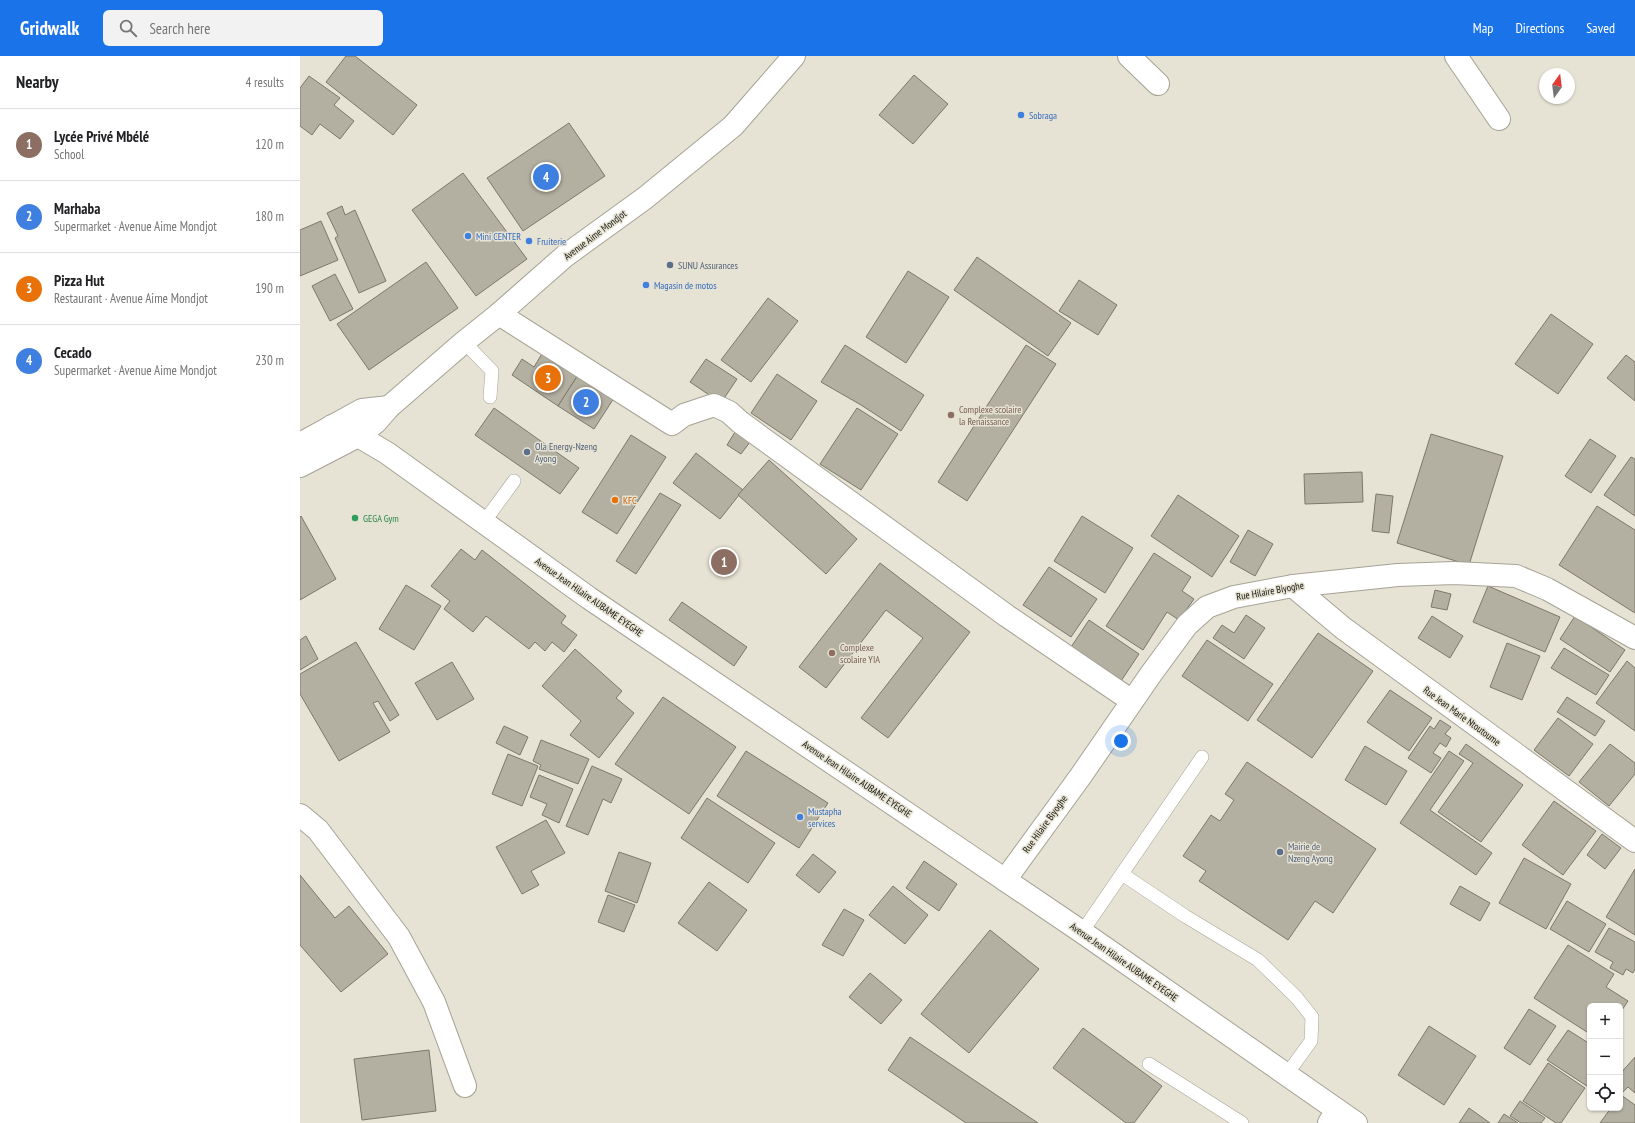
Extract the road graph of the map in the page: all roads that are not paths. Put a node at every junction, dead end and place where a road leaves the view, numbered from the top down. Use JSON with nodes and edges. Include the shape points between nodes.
{"nodes":[{"id":1,"x":794,"y":56,"type":"edge"},
{"id":2,"x":1129,"y":56,"type":"edge"},
{"id":3,"x":1456,"y":56,"type":"edge"},
{"id":4,"x":1158,"y":84,"type":"dead end"},
{"id":5,"x":1499,"y":119,"type":"dead end"},
{"id":6,"x":499,"y":314,"type":"junction"},
{"id":7,"x":464,"y":342,"type":"junction"},
{"id":8,"x":490,"y":397,"type":"dead end"},
{"id":9,"x":389,"y":407,"type":"junction"},
{"id":10,"x":332,"y":426,"type":"junction"},
{"id":11,"x":358,"y":436,"type":"junction"},
{"id":12,"x":300,"y":444,"type":"edge"},
{"id":13,"x":300,"y":466,"type":"edge"},
{"id":14,"x":514,"y":481,"type":"dead end"},
{"id":15,"x":484,"y":522,"type":"junction"},
{"id":16,"x":1293,"y":586,"type":"junction"},
{"id":17,"x":1635,"y":638,"type":"edge"},
{"id":18,"x":1132,"y":701,"type":"junction"},
{"id":19,"x":1202,"y":758,"type":"dead end"},
{"id":20,"x":300,"y":815,"type":"edge"},
{"id":21,"x":1635,"y":841,"type":"edge"},
{"id":22,"x":1122,"y":874,"type":"junction"},
{"id":23,"x":1005,"y":880,"type":"junction"},
{"id":24,"x":1082,"y":932,"type":"junction"},
{"id":25,"x":1149,"y":1064,"type":"dead end"},
{"id":26,"x":1287,"y":1074,"type":"junction"},
{"id":27,"x":465,"y":1086,"type":"dead end"},
{"id":28,"x":1333,"y":1117,"type":"edge"},
{"id":29,"x":1242,"y":1123,"type":"edge"},
{"id":30,"x":1356,"y":1123,"type":"edge"}],
"edges":[{"from":1,"to":6,"type":"street","name":"Avenue Aime Mondjot","via":[[733,126],[645,198],[566,256]]},
{"from":2,"to":4,"type":"street"},
{"from":3,"to":5,"type":"street"},
{"from":6,"to":7,"type":"street","name":"Avenue Aime Mondjot"},
{"from":6,"to":18,"type":"street","via":[[672,424],[684,415],[714,405],[729,412],[1007,616]]},
{"from":7,"to":8,"type":"lane","via":[[492,371]]},
{"from":7,"to":9,"type":"street","name":"Avenue Aime Mondjot"},
{"from":9,"to":10,"type":"street","via":[[362,410]]},
{"from":9,"to":11,"type":"street","name":"Avenue Aime Mondjot","via":[[376,422]]},
{"from":10,"to":11,"type":"street","name":"Avenue Jean Hilaire AUBAME EYEGHE","via":[[348,430]]},
{"from":10,"to":12,"type":"street"},
{"from":11,"to":13,"type":"street","name":"Avenue Aime Mondjot"},
{"from":11,"to":15,"type":"street","name":"Avenue Jean Hilaire AUBAME EYEGHE","via":[[387,453]]},
{"from":14,"to":15,"type":"lane"},
{"from":15,"to":23,"type":"street","name":"Avenue Jean Hilaire AUBAME EYEGHE","via":[[589,598]]},
{"from":16,"to":17,"type":"street","name":"Rue Hilaire Biyoghe","via":[[1398,575],[1454,573],[1516,576],[1547,589]]},
{"from":16,"to":18,"type":"street","name":"Rue Hilaire Biyoghe","via":[[1234,596],[1207,607],[1187,626]]},
{"from":16,"to":21,"type":"street","name":"Rue Jean Marie Ntoutoume","via":[[1343,628]]},
{"from":18,"to":23,"type":"street","name":"Rue Hilaire Biyoghe"},
{"from":19,"to":22,"type":"lane"},
{"from":20,"to":27,"type":"street","via":[[318,830],[399,937],[434,1002]]},
{"from":22,"to":24,"type":"lane"},
{"from":22,"to":26,"type":"lane","via":[[1258,960],[1297,998],[1312,1017],[1311,1041]]},
{"from":23,"to":24,"type":"street","name":"Avenue Jean Hilaire AUBAME EYEGHE"},
{"from":24,"to":26,"type":"street","name":"Avenue Jean Hilaire AUBAME EYEGHE"},
{"from":25,"to":29,"type":"lane"},
{"from":26,"to":28,"type":"street","name":"Avenue Jean Hilaire AUBAME EYEGHE"},
{"from":28,"to":30,"type":"street","name":"Avenue Jean Hilaire AUBAME EYEGHE"}]}
